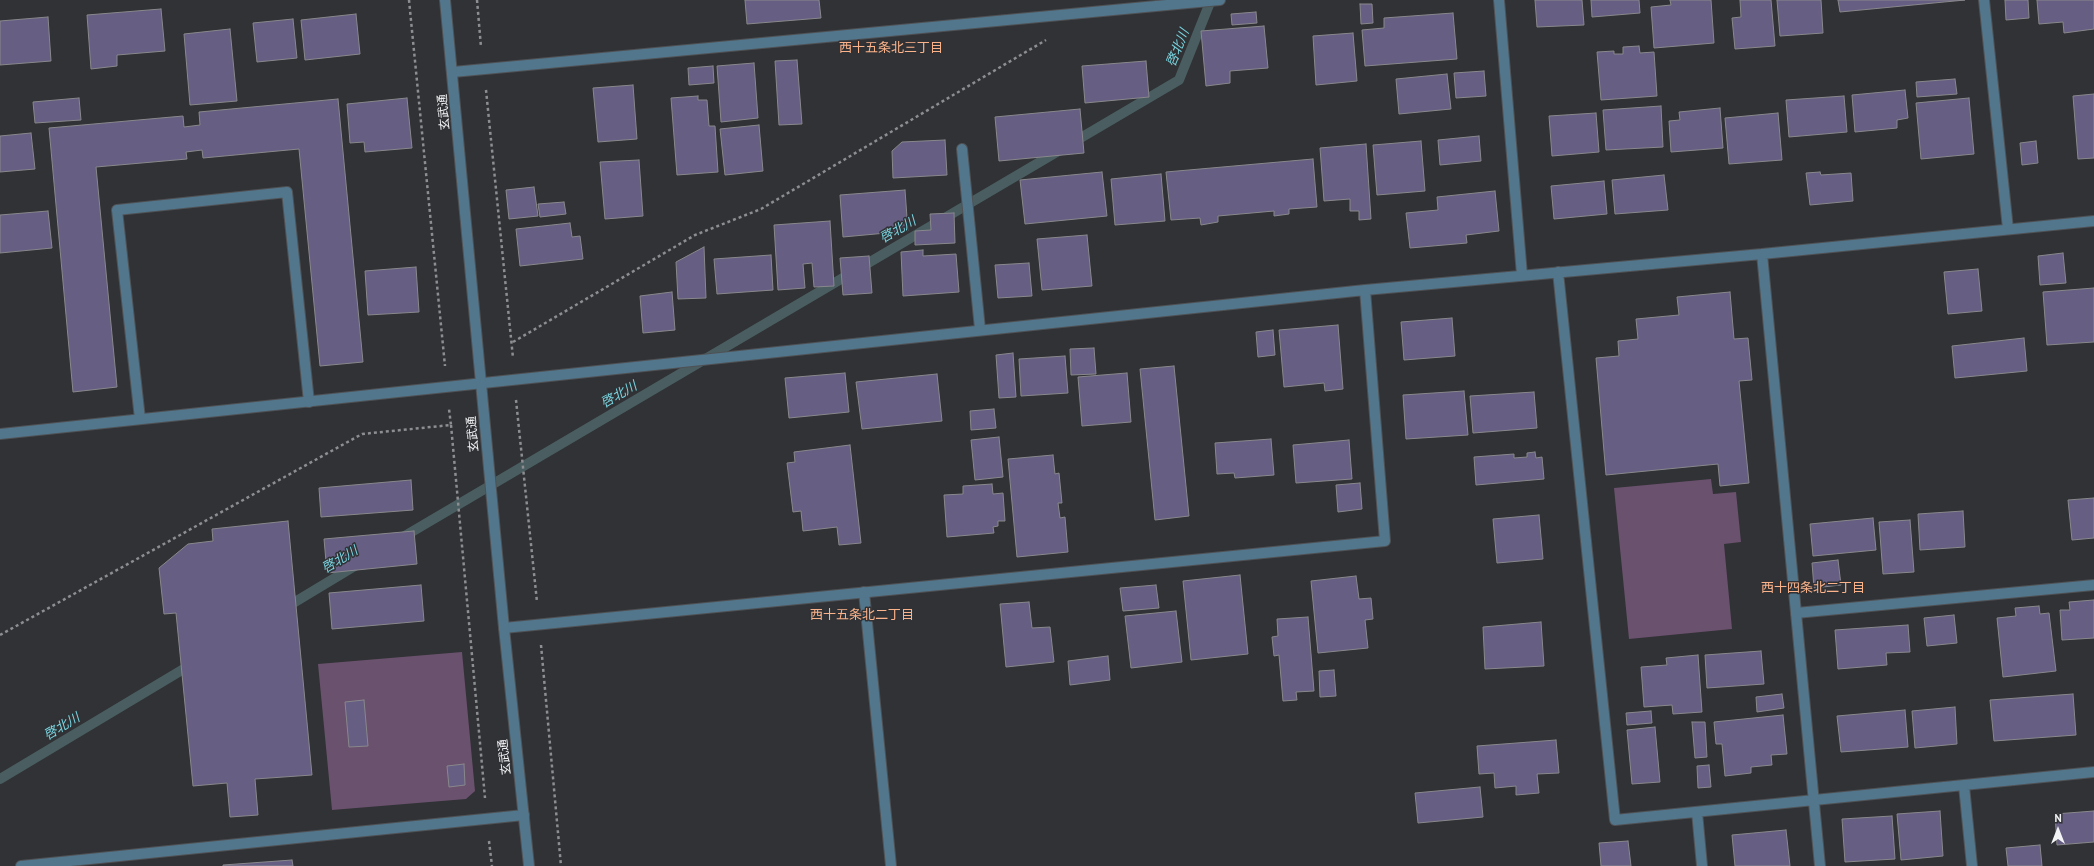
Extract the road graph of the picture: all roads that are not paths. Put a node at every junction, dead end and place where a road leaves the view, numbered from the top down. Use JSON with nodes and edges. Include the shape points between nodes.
{"nodes":[{"id":1,"x":445,"y":0,"type":"edge"},
{"id":2,"x":1220,"y":0,"type":"edge"},
{"id":3,"x":1499,"y":0,"type":"edge"},
{"id":4,"x":1984,"y":0,"type":"edge"},
{"id":5,"x":1167,"y":2,"type":"edge"},
{"id":6,"x":453,"y":72,"type":"junction"},
{"id":7,"x":962,"y":149,"type":"dead end"},
{"id":8,"x":2094,"y":221,"type":"edge"},
{"id":9,"x":2008,"y":229,"type":"junction"},
{"id":10,"x":1762,"y":254,"type":"junction"},
{"id":11,"x":1558,"y":272,"type":"junction"},
{"id":12,"x":1522,"y":276,"type":"junction"},
{"id":13,"x":1365,"y":290,"type":"junction"},
{"id":14,"x":980,"y":329,"type":"junction"},
{"id":15,"x":482,"y":384,"type":"junction"},
{"id":16,"x":309,"y":402,"type":"junction"},
{"id":17,"x":140,"y":419,"type":"junction"},
{"id":18,"x":0,"y":434,"type":"edge"},
{"id":19,"x":2094,"y":584,"type":"edge"},
{"id":20,"x":864,"y":592,"type":"junction"},
{"id":21,"x":1796,"y":613,"type":"junction"},
{"id":22,"x":504,"y":628,"type":"junction"},
{"id":23,"x":2094,"y":772,"type":"edge"},
{"id":24,"x":1964,"y":786,"type":"junction"},
{"id":25,"x":1813,"y":801,"type":"junction"},
{"id":26,"x":1697,"y":812,"type":"junction"},
{"id":27,"x":524,"y":815,"type":"junction"},
{"id":28,"x":21,"y":866,"type":"edge"},
{"id":29,"x":529,"y":866,"type":"edge"},
{"id":30,"x":891,"y":866,"type":"edge"},
{"id":31,"x":1702,"y":866,"type":"edge"},
{"id":32,"x":1820,"y":866,"type":"edge"},
{"id":33,"x":1972,"y":866,"type":"edge"}],
"edges":[{"from":1,"to":6,"type":"street","name":"玄武通"},
{"from":2,"to":5,"type":"street"},
{"from":3,"to":12,"type":"street"},
{"from":4,"to":9,"type":"street"},
{"from":5,"to":6,"type":"street","via":[[1059,15]]},
{"from":6,"to":15,"type":"street","name":"玄武通"},
{"from":7,"to":14,"type":"street"},
{"from":8,"to":9,"type":"street"},
{"from":9,"to":10,"type":"street"},
{"from":10,"to":11,"type":"street"},
{"from":10,"to":21,"type":"street"},
{"from":11,"to":12,"type":"street"},
{"from":11,"to":26,"type":"street","via":[[1615,820]]},
{"from":12,"to":13,"type":"street"},
{"from":13,"to":14,"type":"street"},
{"from":13,"to":20,"type":"street","via":[[1386,541]]},
{"from":14,"to":15,"type":"street"},
{"from":15,"to":16,"type":"street"},
{"from":15,"to":22,"type":"street","name":"玄武通"},
{"from":16,"to":17,"type":"street"},
{"from":16,"to":17,"type":"street","via":[[287,192],[117,210]]},
{"from":17,"to":18,"type":"street"},
{"from":19,"to":21,"type":"street"},
{"from":20,"to":22,"type":"street"},
{"from":20,"to":30,"type":"street"},
{"from":21,"to":25,"type":"street"},
{"from":22,"to":27,"type":"street","name":"玄武通"},
{"from":23,"to":24,"type":"street"},
{"from":24,"to":25,"type":"street"},
{"from":24,"to":33,"type":"street"},
{"from":25,"to":26,"type":"street"},
{"from":25,"to":32,"type":"street"},
{"from":26,"to":31,"type":"street"},
{"from":27,"to":28,"type":"street"},
{"from":27,"to":29,"type":"street","name":"玄武通"}]}
